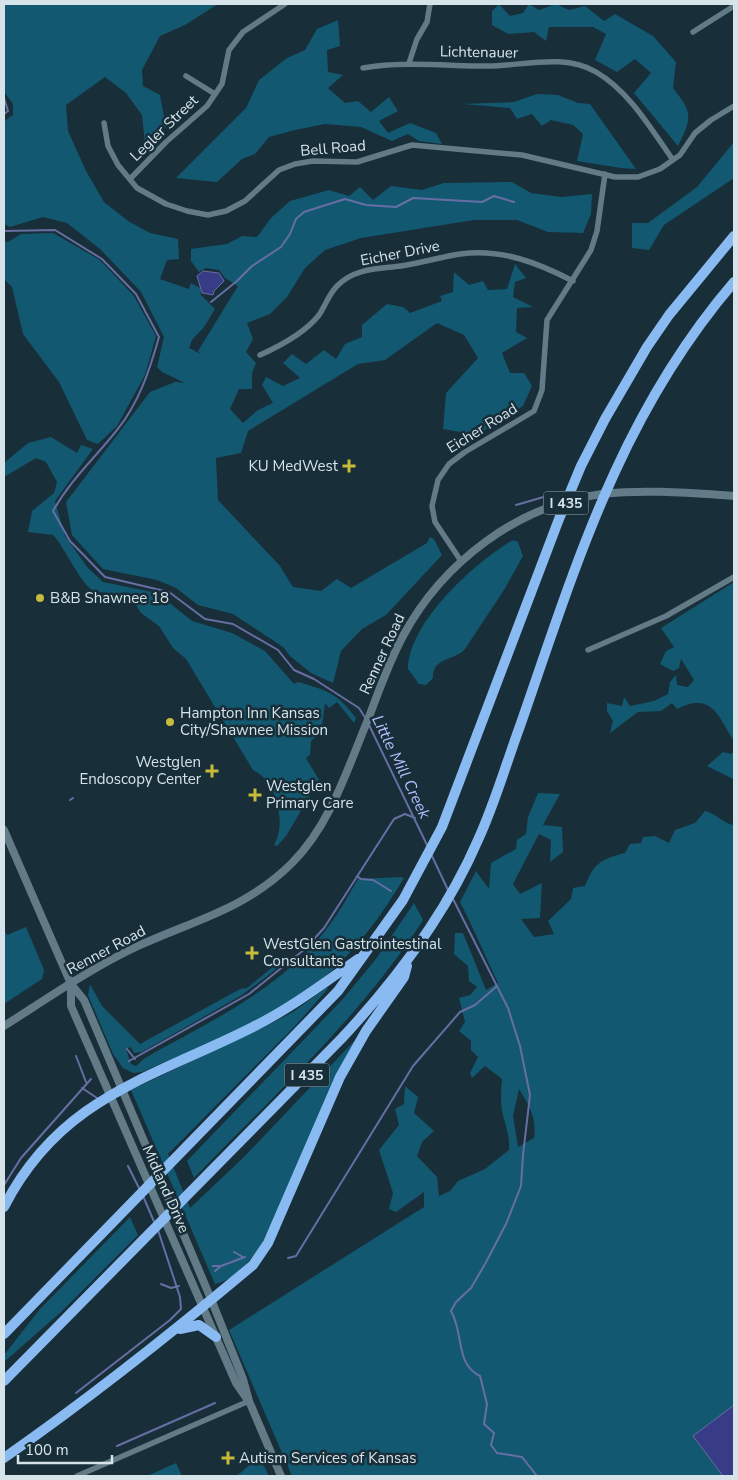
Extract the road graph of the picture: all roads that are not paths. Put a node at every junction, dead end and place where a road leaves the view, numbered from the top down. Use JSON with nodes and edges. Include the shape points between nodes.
{"nodes":[{"id":1,"x":285,"y":4,"type":"edge"},
{"id":2,"x":430,"y":4,"type":"edge"},
{"id":3,"x":734,"y":6,"type":"edge"},
{"id":4,"x":693,"y":32,"type":"dead end"},
{"id":5,"x":409,"y":62,"type":"junction"},
{"id":6,"x":363,"y":68,"type":"dead end"},
{"id":7,"x":186,"y":76,"type":"dead end"},
{"id":8,"x":215,"y":94,"type":"junction"},
{"id":9,"x":734,"y":106,"type":"edge"},
{"id":10,"x":104,"y":123,"type":"dead end"},
{"id":11,"x":673,"y":160,"type":"junction"},
{"id":12,"x":605,"y":174,"type":"junction"},
{"id":13,"x":130,"y":179,"type":"junction"},
{"id":14,"x":734,"y":236,"type":"edge"},
{"id":15,"x":573,"y":281,"type":"junction"},
{"id":16,"x":734,"y":282,"type":"edge"},
{"id":17,"x":260,"y":355,"type":"dead end"},
{"id":18,"x":734,"y":496,"type":"edge"},
{"id":19,"x":460,"y":561,"type":"junction"},
{"id":20,"x":734,"y":577,"type":"edge"},
{"id":21,"x":588,"y":650,"type":"dead end"},
{"id":22,"x":4,"y":830,"type":"edge"},
{"id":23,"x":366,"y":953,"type":"junction"},
{"id":24,"x":410,"y":958,"type":"junction"},
{"id":25,"x":71,"y":984,"type":"junction"},
{"id":26,"x":4,"y":1026,"type":"edge"},
{"id":27,"x":122,"y":1088,"type":"junction"},
{"id":28,"x":109,"y":1095,"type":"junction"},
{"id":29,"x":4,"y":1207,"type":"edge"},
{"id":30,"x":211,"y":1299,"type":"junction"},
{"id":31,"x":202,"y":1306,"type":"junction"},
{"id":32,"x":172,"y":1332,"type":"junction"},
{"id":33,"x":4,"y":1334,"type":"edge"},
{"id":34,"x":216,"y":1337,"type":"junction"},
{"id":35,"x":4,"y":1381,"type":"edge"},
{"id":36,"x":249,"y":1401,"type":"junction"},
{"id":37,"x":4,"y":1458,"type":"edge"},
{"id":38,"x":77,"y":1476,"type":"edge"},
{"id":39,"x":281,"y":1476,"type":"edge"}],
"edges":[{"from":1,"to":8,"type":"street","name":"Legler Street","via":[[236,40],[229,50],[222,84]]},
{"from":2,"to":5,"type":"street"},
{"from":3,"to":4,"type":"street"},
{"from":5,"to":6,"type":"street","name":"Lichtenauer"},
{"from":5,"to":11,"type":"street","name":"Lichtenauer","via":[[516,66],[549,62],[570,63],[594,70],[612,82],[630,101]]},
{"from":7,"to":8,"type":"street"},
{"from":8,"to":13,"type":"street","name":"Legler Street","via":[[207,106]]},
{"from":9,"to":11,"type":"street","name":"Bell Road","via":[[695,134]]},
{"from":10,"to":13,"type":"street","name":"Bell Road","via":[[108,146]]},
{"from":11,"to":12,"type":"street","name":"Bell Road","via":[[638,177]]},
{"from":12,"to":13,"type":"street","name":"Bell Road","via":[[522,155],[412,146],[356,162],[295,164],[280,170],[245,201],[226,212],[208,215],[166,204],[137,188]]},
{"from":12,"to":15,"type":"street","name":"Eicher Road","via":[[597,231],[591,250]]},
{"from":14,"to":23,"type":"highway","number":"I 435","via":[[669,315],[604,419],[581,466],[453,800],[425,862]]},
{"from":15,"to":17,"type":"street","name":"Eicher Drive","via":[[541,264],[484,254],[462,254],[370,269],[337,286],[311,324]]},
{"from":15,"to":19,"type":"street","name":"Eicher Road","via":[[547,320],[542,390],[534,410],[464,452],[449,464],[438,480],[432,506],[436,522]]},
{"from":16,"to":24,"type":"highway","number":"I 435","via":[[667,372],[610,479],[478,841]]},
{"from":18,"to":19,"type":"main road","name":"Renner Road","via":[[670,492],[600,494],[556,505],[520,520]]},
{"from":19,"to":25,"type":"main road","name":"Renner Road","via":[[429,596],[403,636],[335,798],[316,832],[292,863],[245,901],[139,946]]},
{"from":20,"to":21,"type":"street","via":[[640,629]]},
{"from":22,"to":25,"type":"main road","name":"Midland Drive"},
{"from":23,"to":27,"type":"highway","via":[[273,1017]]},
{"from":23,"to":33,"type":"highway","number":"I 435","via":[[338,991]]},
{"from":24,"to":30,"type":"highway","via":[[404,977],[366,1031],[332,1093],[268,1243],[253,1265]]},
{"from":24,"to":35,"type":"highway","number":"I 435","via":[[342,1038]]},
{"from":25,"to":26,"type":"main road","name":"Renner Road"},
{"from":25,"to":27,"type":"main road","name":"Midland Drive","via":[[84,1000]]},
{"from":25,"to":28,"type":"main road","name":"Midland Drive","via":[[71,1006]]},
{"from":27,"to":28,"type":"highway"},
{"from":27,"to":30,"type":"main road","name":"Midland Drive"},
{"from":28,"to":29,"type":"highway","via":[[53,1138],[21,1177]]},
{"from":28,"to":31,"type":"main road","name":"Midland Drive"},
{"from":30,"to":31,"type":"highway"},
{"from":30,"to":36,"type":"main road","name":"Midland Drive","via":[[244,1379]]},
{"from":31,"to":32,"type":"highway"},
{"from":31,"to":34,"type":"main road","name":"Midland Drive"},
{"from":32,"to":34,"type":"highway","via":[[195,1325]]},
{"from":32,"to":37,"type":"highway"},
{"from":34,"to":36,"type":"main road","name":"Midland Drive","via":[[236,1383]]},
{"from":36,"to":38,"type":"street"},
{"from":36,"to":39,"type":"main road","name":"Midland Drive"}]}
